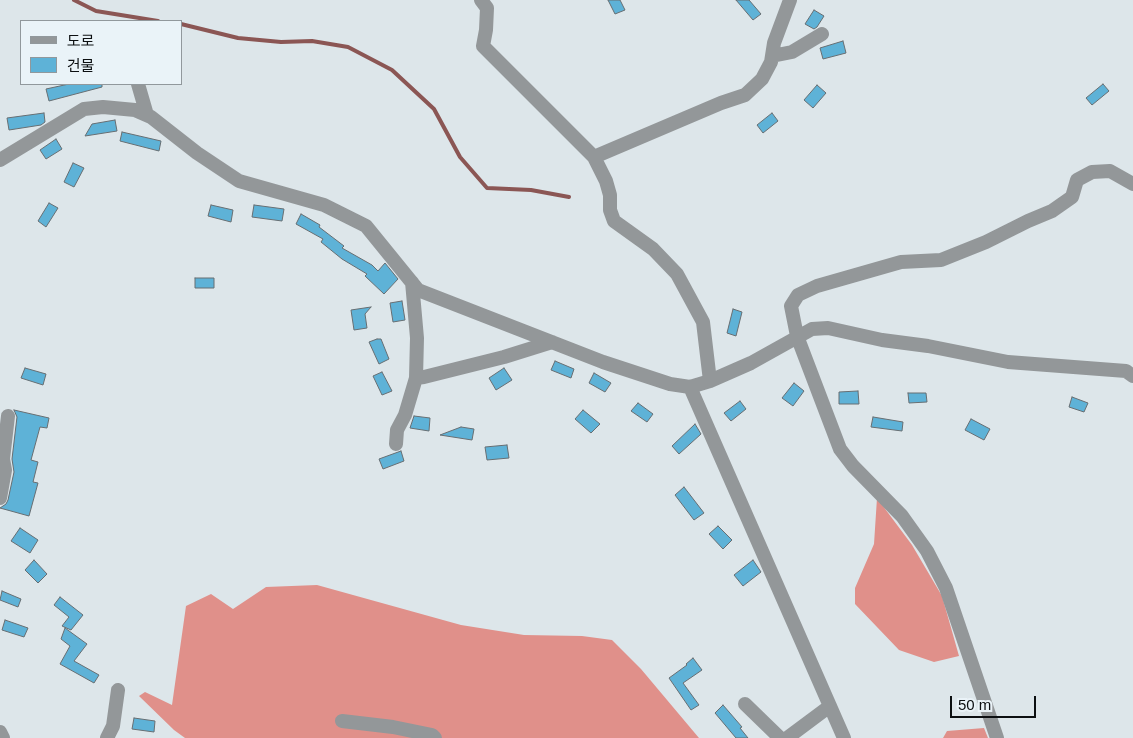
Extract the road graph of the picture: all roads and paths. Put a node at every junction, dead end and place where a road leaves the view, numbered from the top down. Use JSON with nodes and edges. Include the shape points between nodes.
{"nodes":[{"id":1,"x":481,"y":0,"type":"edge"},
{"id":2,"x":790,"y":0,"type":"edge"},
{"id":3,"x":822,"y":34,"type":"dead end"},
{"id":4,"x":772,"y":56,"type":"junction"},
{"id":5,"x":138,"y":85,"type":"edge"},
{"id":6,"x":147,"y":115,"type":"junction"},
{"id":7,"x":594,"y":157,"type":"junction"},
{"id":8,"x":0,"y":160,"type":"edge"},
{"id":9,"x":1133,"y":184,"type":"edge"},
{"id":10,"x":412,"y":282,"type":"junction"},
{"id":11,"x":797,"y":336,"type":"junction"},
{"id":12,"x":552,"y":342,"type":"junction"},
{"id":13,"x":1133,"y":376,"type":"edge"},
{"id":14,"x":416,"y":378,"type":"junction"},
{"id":15,"x":710,"y":381,"type":"junction"},
{"id":16,"x":690,"y":387,"type":"junction"},
{"id":17,"x":8,"y":416,"type":"dead end"},
{"id":18,"x":396,"y":444,"type":"dead end"},
{"id":19,"x":0,"y":498,"type":"edge"},
{"id":20,"x":118,"y":690,"type":"dead end"},
{"id":21,"x":745,"y":704,"type":"dead end"},
{"id":22,"x":830,"y":706,"type":"junction"},
{"id":23,"x":342,"y":721,"type":"dead end"},
{"id":24,"x":0,"y":732,"type":"edge"},
{"id":25,"x":3,"y":738,"type":"edge"},
{"id":26,"x":107,"y":738,"type":"edge"},
{"id":27,"x":435,"y":738,"type":"edge"},
{"id":28,"x":780,"y":738,"type":"edge"},
{"id":29,"x":787,"y":738,"type":"edge"},
{"id":30,"x":844,"y":738,"type":"edge"},
{"id":31,"x":996,"y":738,"type":"edge"}],
"edges":[{"from":1,"to":7,"type":"street","via":[[487,8],[483,46]]},
{"from":2,"to":4,"type":"street"},
{"from":3,"to":4,"type":"street","via":[[792,52]]},
{"from":4,"to":7,"type":"street","via":[[762,78],[745,95]]},
{"from":5,"to":6,"type":"street"},
{"from":6,"to":8,"type":"street","via":[[135,110],[84,109]]},
{"from":6,"to":10,"type":"street","via":[[238,181],[324,204],[366,226]]},
{"from":7,"to":15,"type":"street","via":[[608,188],[614,221],[653,249],[677,274],[703,322]]},
{"from":9,"to":11,"type":"street","via":[[1110,171],[1092,172],[1077,180],[1072,197],[1052,211],[986,242],[941,260],[901,262],[817,286],[798,295],[791,306]]},
{"from":10,"to":12,"type":"street","via":[[418,290]]},
{"from":10,"to":14,"type":"street","via":[[418,338]]},
{"from":11,"to":13,"type":"street","via":[[812,329],[828,328],[1008,362],[1126,371]]},
{"from":11,"to":15,"type":"street","via":[[751,363]]},
{"from":11,"to":31,"type":"street","via":[[840,449],[902,516],[927,551],[946,588]]},
{"from":12,"to":14,"type":"street"},
{"from":12,"to":16,"type":"street","via":[[670,384]]},
{"from":14,"to":18,"type":"street","via":[[397,430]]},
{"from":15,"to":16,"type":"street"},
{"from":16,"to":22,"type":"street"},
{"from":17,"to":19,"type":"street"},
{"from":20,"to":26,"type":"street","via":[[113,726]]},
{"from":21,"to":28,"type":"street"},
{"from":22,"to":29,"type":"street"},
{"from":22,"to":30,"type":"street"},
{"from":23,"to":27,"type":"street","via":[[394,727]]},
{"from":24,"to":25,"type":"street"}]}
